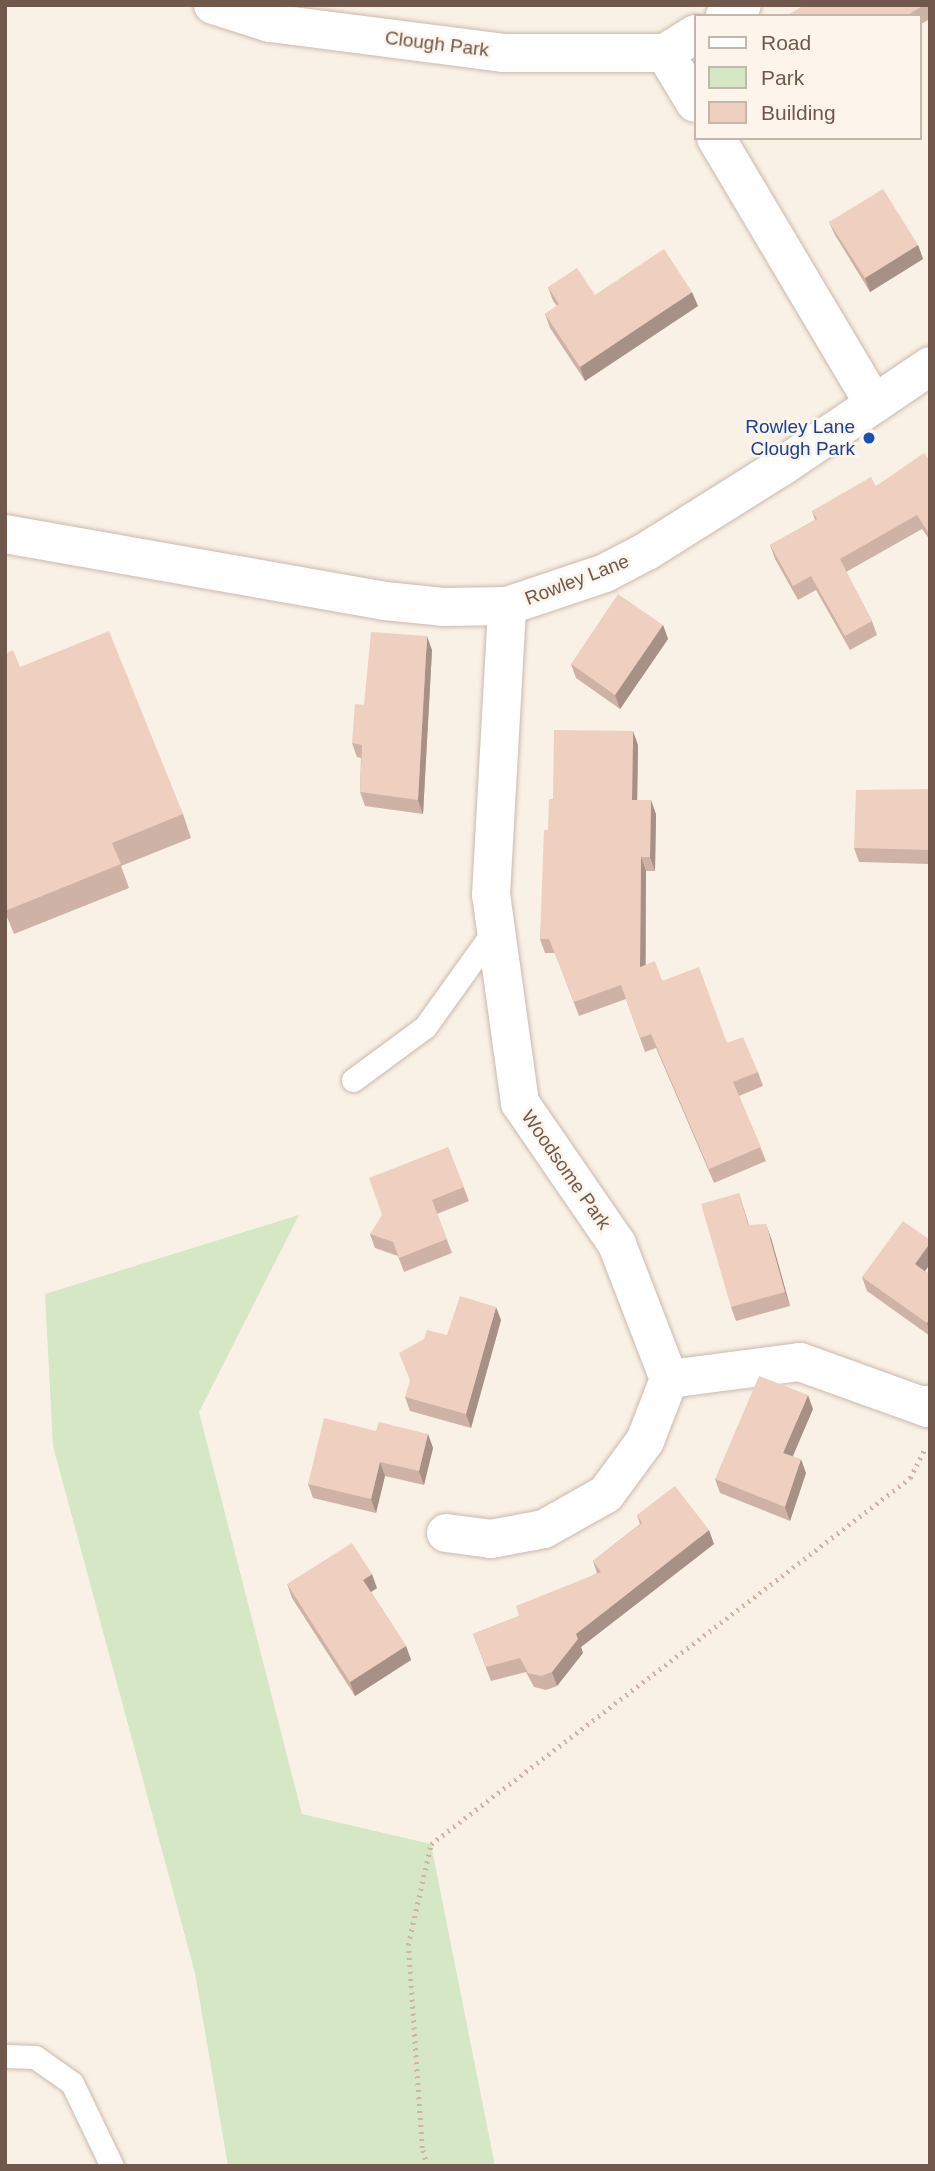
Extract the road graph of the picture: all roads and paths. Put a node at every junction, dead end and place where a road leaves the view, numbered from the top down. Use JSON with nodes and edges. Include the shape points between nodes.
{"nodes":[{"id":1,"x":213,"y":5,"type":"edge"},
{"id":2,"x":680,"y":43,"type":"edge"},
{"id":3,"x":694,"y":99,"type":"edge"},
{"id":4,"x":717,"y":140,"type":"edge"},
{"id":5,"x":930,"y":366,"type":"edge"},
{"id":6,"x":873,"y":402,"type":"junction"},
{"id":7,"x":5,"y":534,"type":"edge"},
{"id":8,"x":507,"y":606,"type":"junction"},
{"id":9,"x":496,"y":928,"type":"junction"},
{"id":10,"x":353,"y":1080,"type":"dead end"},
{"id":11,"x":669,"y":1379,"type":"junction"},
{"id":12,"x":930,"y":1404,"type":"edge"},
{"id":13,"x":930,"y":1441,"type":"edge"},
{"id":14,"x":446,"y":1533,"type":"dead end"},
{"id":15,"x":5,"y":2056,"type":"edge"},
{"id":16,"x":113,"y":2166,"type":"edge"},
{"id":17,"x":427,"y":2166,"type":"edge"}],
"edges":[{"from":1,"to":2,"type":"street","name":"Clough Park","via":[[270,23],[503,53]]},
{"from":2,"to":3,"type":"street","name":"Clough Park"},
{"from":4,"to":6,"type":"street"},
{"from":5,"to":6,"type":"street","name":"Rowley Lane"},
{"from":6,"to":8,"type":"street","name":"Rowley Lane","via":[[781,467],[647,551],[605,573]]},
{"from":7,"to":8,"type":"street","name":"Rowley Lane","via":[[385,601],[443,607]]},
{"from":8,"to":9,"type":"street","name":"Woodsome Park","via":[[491,895]]},
{"from":9,"to":10,"type":"lane","via":[[425,1027]]},
{"from":9,"to":11,"type":"street","name":"Woodsome Park","via":[[520,1104],[617,1244]]},
{"from":11,"to":12,"type":"street","via":[[800,1362],[928,1408]]},
{"from":11,"to":14,"type":"street","via":[[645,1441],[606,1494],[544,1529],[491,1539]]},
{"from":13,"to":17,"type":"path","via":[[910,1478],[431,1844],[408,1945]]},
{"from":15,"to":16,"type":"lane","via":[[35,2057],[72,2082]]}]}
